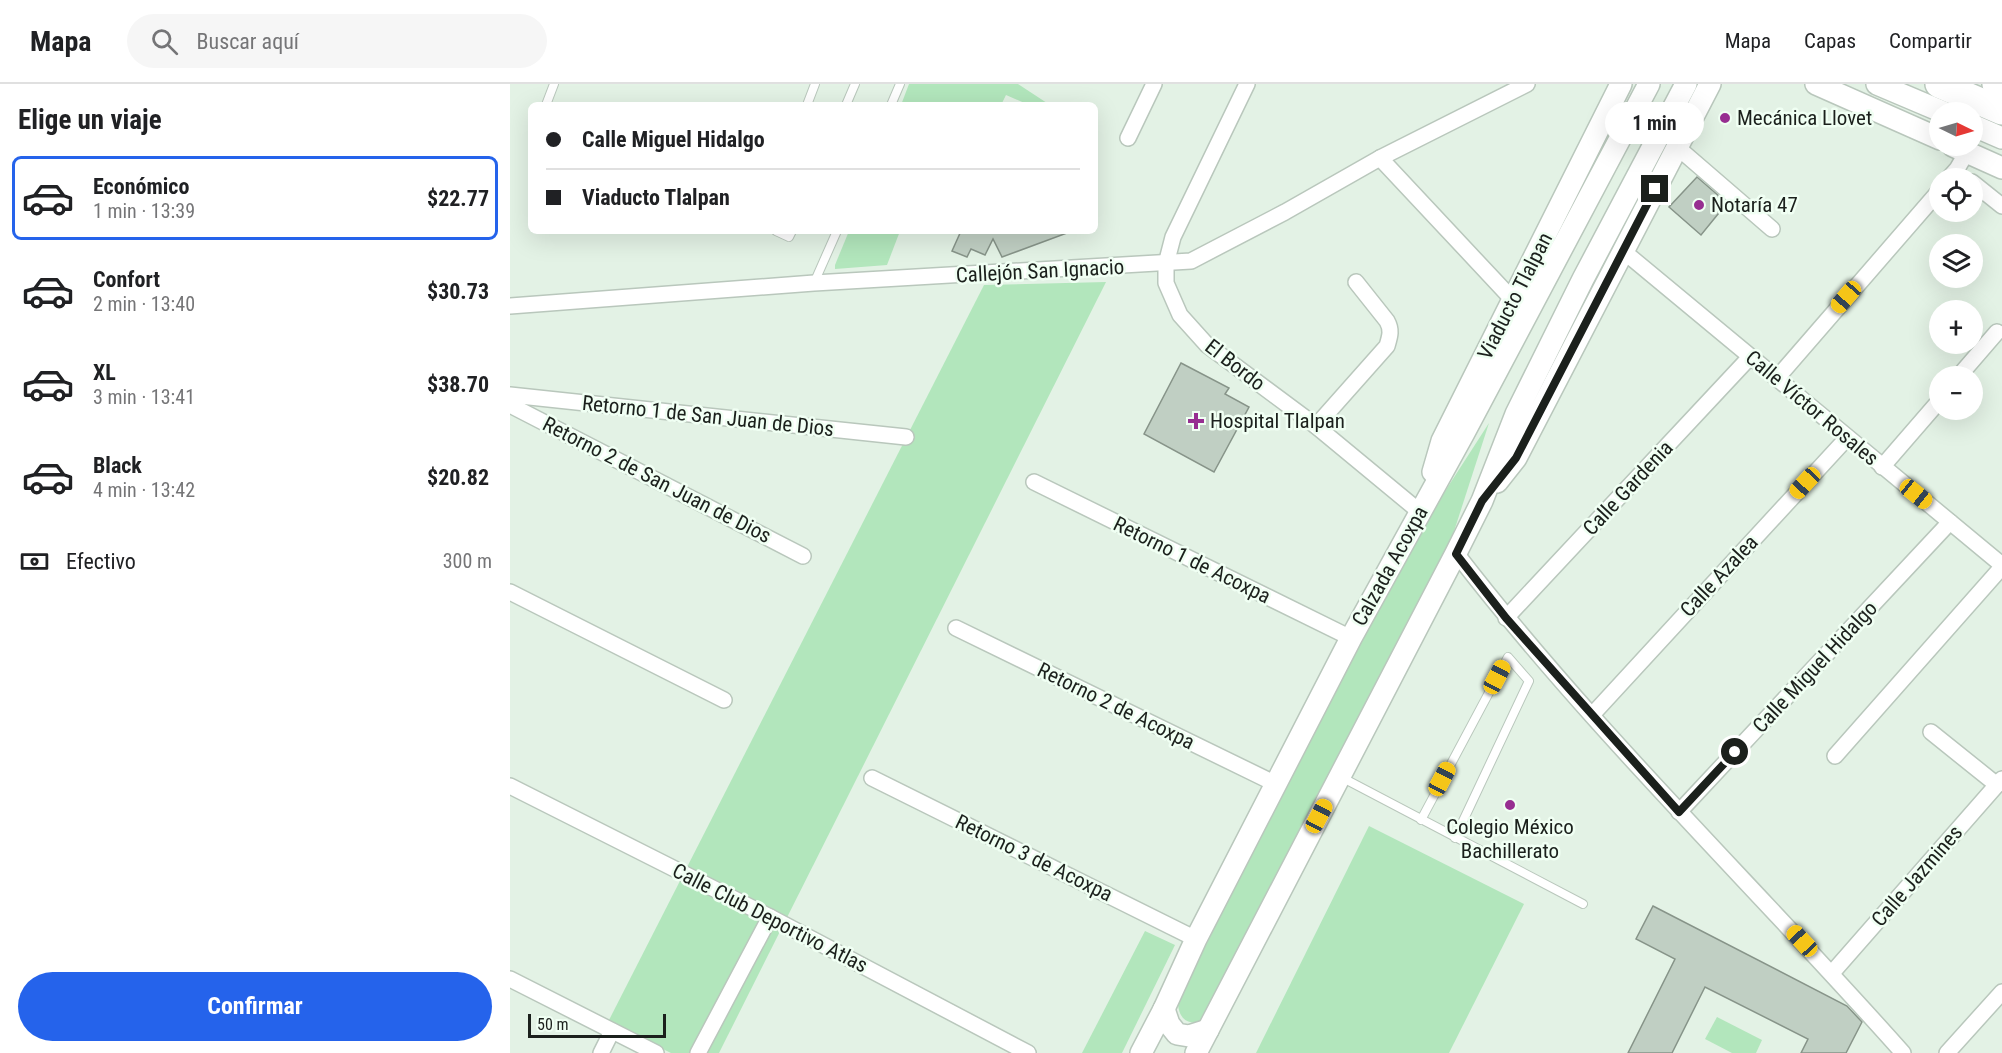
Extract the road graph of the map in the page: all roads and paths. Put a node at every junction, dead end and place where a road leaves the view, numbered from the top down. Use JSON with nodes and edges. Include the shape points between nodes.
{"nodes":[{"id":1,"x":554,"y":84,"type":"edge"},
{"id":2,"x":815,"y":84,"type":"edge"},
{"id":3,"x":855,"y":84,"type":"edge"},
{"id":4,"x":900,"y":84,"type":"edge"},
{"id":5,"x":1154,"y":84,"type":"edge"},
{"id":6,"x":1247,"y":84,"type":"edge"},
{"id":7,"x":1621,"y":84,"type":"edge"},
{"id":8,"x":1649,"y":84,"type":"edge"},
{"id":9,"x":1686,"y":84,"type":"edge"},
{"id":10,"x":1710,"y":84,"type":"edge"},
{"id":11,"x":1815,"y":84,"type":"edge"},
{"id":12,"x":1877,"y":84,"type":"edge"},
{"id":13,"x":1939,"y":84,"type":"edge"},
{"id":14,"x":1996,"y":84,"type":"edge"},
{"id":15,"x":1522,"y":85,"type":"edge"},
{"id":16,"x":2002,"y":87,"type":"edge"},
{"id":17,"x":547,"y":102,"type":"edge"},
{"id":18,"x":808,"y":102,"type":"edge"},
{"id":19,"x":847,"y":102,"type":"edge"},
{"id":20,"x":892,"y":102,"type":"edge"},
{"id":21,"x":1929,"y":106,"type":"edge"},
{"id":22,"x":2002,"y":111,"type":"edge"},
{"id":23,"x":1983,"y":130,"type":"edge"},
{"id":24,"x":1929,"y":134,"type":"edge"},
{"id":25,"x":1128,"y":138,"type":"dead end"},
{"id":26,"x":2002,"y":138,"type":"edge"},
{"id":27,"x":1677,"y":147,"type":"junction"},
{"id":28,"x":1380,"y":158,"type":"junction"},
{"id":29,"x":1959,"y":165,"type":"edge"},
{"id":30,"x":2002,"y":168,"type":"edge"},
{"id":31,"x":1983,"y":191,"type":"edge"},
{"id":32,"x":1929,"y":203,"type":"edge"},
{"id":33,"x":2002,"y":206,"type":"edge"},
{"id":34,"x":1772,"y":229,"type":"dead end"},
{"id":35,"x":836,"y":234,"type":"edge"},
{"id":36,"x":1622,"y":250,"type":"junction"},
{"id":37,"x":1166,"y":264,"type":"junction"},
{"id":38,"x":1356,"y":282,"type":"dead end"},
{"id":39,"x":814,"y":283,"type":"junction"},
{"id":40,"x":1513,"y":300,"type":"junction"},
{"id":41,"x":510,"y":306,"type":"edge"},
{"id":42,"x":1997,"y":332,"type":"dead end"},
{"id":43,"x":1750,"y":357,"type":"junction"},
{"id":44,"x":1968,"y":366,"type":"edge"},
{"id":45,"x":1777,"y":378,"type":"junction"},
{"id":46,"x":510,"y":395,"type":"edge"},
{"id":47,"x":510,"y":405,"type":"edge"},
{"id":48,"x":1929,"y":413,"type":"edge"},
{"id":49,"x":1316,"y":426,"type":"junction"},
{"id":50,"x":906,"y":437,"type":"dead end"},
{"id":51,"x":1847,"y":438,"type":"junction"},
{"id":52,"x":1882,"y":467,"type":"junction"},
{"id":53,"x":1034,"y":482,"type":"dead end"},
{"id":54,"x":1482,"y":501,"type":"junction"},
{"id":55,"x":1420,"y":512,"type":"junction"},
{"id":56,"x":1950,"y":522,"type":"junction"},
{"id":57,"x":1456,"y":554,"type":"junction"},
{"id":58,"x":803,"y":555,"type":"dead end"},
{"id":59,"x":2002,"y":566,"type":"edge"},
{"id":60,"x":510,"y":592,"type":"edge"},
{"id":61,"x":1506,"y":618,"type":"junction"},
{"id":62,"x":956,"y":628,"type":"dead end"},
{"id":63,"x":1351,"y":638,"type":"junction"},
{"id":64,"x":724,"y":700,"type":"dead end"},
{"id":65,"x":1592,"y":715,"type":"junction"},
{"id":66,"x":1931,"y":732,"type":"dead end"},
{"id":67,"x":1835,"y":756,"type":"dead end"},
{"id":68,"x":1340,"y":777,"type":"junction"},
{"id":69,"x":872,"y":778,"type":"dead end"},
{"id":70,"x":1999,"y":782,"type":"edge"},
{"id":71,"x":1276,"y":784,"type":"junction"},
{"id":72,"x":510,"y":786,"type":"edge"},
{"id":73,"x":1679,"y":812,"type":"junction"},
{"id":74,"x":1421,"y":820,"type":"junction"},
{"id":75,"x":1455,"y":837,"type":"junction"},
{"id":76,"x":1583,"y":904,"type":"dead end"},
{"id":77,"x":770,"y":917,"type":"junction"},
{"id":78,"x":1196,"y":939,"type":"junction"},
{"id":79,"x":1832,"y":973,"type":"junction"},
{"id":80,"x":510,"y":979,"type":"edge"},
{"id":81,"x":2002,"y":992,"type":"edge"},
{"id":82,"x":1164,"y":1009,"type":"junction"},
{"id":83,"x":1208,"y":1030,"type":"junction"},
{"id":84,"x":612,"y":1031,"type":"junction"},
{"id":85,"x":601,"y":1053,"type":"edge"},
{"id":86,"x":656,"y":1053,"type":"edge"},
{"id":87,"x":698,"y":1053,"type":"edge"},
{"id":88,"x":1028,"y":1053,"type":"edge"},
{"id":89,"x":1141,"y":1053,"type":"edge"},
{"id":90,"x":1196,"y":1053,"type":"edge"},
{"id":91,"x":1903,"y":1053,"type":"edge"},
{"id":92,"x":1947,"y":1053,"type":"edge"}],
"edges":[{"from":1,"to":17,"type":"lane"},
{"from":2,"to":18,"type":"lane"},
{"from":3,"to":19,"type":"lane"},
{"from":4,"to":20,"type":"lane"},
{"from":5,"to":25,"type":"street"},
{"from":6,"to":37,"type":"street","via":[[1173,237]]},
{"from":7,"to":40,"type":"main road","name":"Viaducto Tlalpan"},
{"from":8,"to":55,"type":"main road","name":"Calzada Acoxpa"},
{"from":9,"to":54,"type":"main road","via":[[1516,414]]},
{"from":10,"to":27,"type":"main road"},
{"from":11,"to":24,"type":"main road"},
{"from":12,"to":21,"type":"main road"},
{"from":13,"to":22,"type":"highway"},
{"from":14,"to":16,"type":"highway"},
{"from":15,"to":28,"type":"street","name":"Callejón San Ignacio"},
{"from":23,"to":26,"type":"main road"},
{"from":27,"to":34,"type":"street"},
{"from":27,"to":36,"type":"main road"},
{"from":28,"to":37,"type":"street","name":"Callejón San Ignacio","via":[[1226,244],[1191,261]]},
{"from":28,"to":40,"type":"street"},
{"from":29,"to":30,"type":"main road"},
{"from":31,"to":33,"type":"street"},
{"from":32,"to":45,"type":"street"},
{"from":35,"to":39,"type":"lane"},
{"from":36,"to":43,"type":"street","name":"Calle Víctor Rosales"},
{"from":36,"to":54,"type":"main road","via":[[1516,458]]},
{"from":37,"to":39,"type":"street","name":"Callejón San Ignacio"},
{"from":37,"to":49,"type":"street","name":"El Bordo","via":[[1166,283],[1180,315],[1207,345]]},
{"from":38,"to":49,"type":"street","via":[[1387,321],[1390,337],[1387,346]]},
{"from":39,"to":41,"type":"street","name":"Callejón San Ignacio"},
{"from":40,"to":55,"type":"main road","name":"Viaducto Tlalpan","via":[[1442,441]]},
{"from":42,"to":44,"type":"street"},
{"from":43,"to":45,"type":"street","name":"Calle Víctor Rosales"},
{"from":43,"to":61,"type":"street","name":"Calle Gardenia"},
{"from":45,"to":51,"type":"street","name":"Calle Víctor Rosales"},
{"from":46,"to":50,"type":"street","name":"Retorno 1 de San Juan de Dios"},
{"from":47,"to":58,"type":"street","name":"Retorno 2 de San Juan de Dios"},
{"from":48,"to":52,"type":"street"},
{"from":49,"to":55,"type":"street","name":"El Bordo"},
{"from":51,"to":52,"type":"street","name":"Calle Víctor Rosales"},
{"from":51,"to":65,"type":"street","name":"Calle Azalea"},
{"from":52,"to":56,"type":"street","name":"Calle Víctor Rosales"},
{"from":53,"to":63,"type":"street","name":"Retorno 1 de Acoxpa"},
{"from":54,"to":57,"type":"main road"},
{"from":55,"to":63,"type":"main road","name":"Calzada Acoxpa"},
{"from":56,"to":59,"type":"street","name":"Calle Víctor Rosales"},
{"from":56,"to":73,"type":"street","name":"Calle Miguel Hidalgo"},
{"from":57,"to":61,"type":"street"},
{"from":57,"to":68,"type":"main road"},
{"from":59,"to":67,"type":"street"},
{"from":60,"to":64,"type":"street"},
{"from":61,"to":65,"type":"street"},
{"from":62,"to":71,"type":"street","name":"Retorno 2 de Acoxpa"},
{"from":63,"to":71,"type":"main road","name":"Calzada Acoxpa"},
{"from":65,"to":73,"type":"street"},
{"from":66,"to":70,"type":"street"},
{"from":68,"to":74,"type":"lane"},
{"from":68,"to":83,"type":"main road"},
{"from":69,"to":78,"type":"street","name":"Retorno 3 de Acoxpa"},
{"from":70,"to":79,"type":"street","name":"Calle Jazmines"},
{"from":71,"to":78,"type":"main road","name":"Calzada Acoxpa"},
{"from":72,"to":77,"type":"street","name":"Calle Club Deportivo Atlas"},
{"from":73,"to":79,"type":"street"},
{"from":74,"to":75,"type":"lane"},
{"from":74,"to":75,"type":"lane","via":[[1508,657],[1529,681]]},
{"from":75,"to":76,"type":"lane"},
{"from":77,"to":87,"type":"street"},
{"from":77,"to":88,"type":"street","name":"Calle Club Deportivo Atlas"},
{"from":78,"to":82,"type":"main road","name":"Calzada Acoxpa"},
{"from":79,"to":91,"type":"street"},
{"from":80,"to":84,"type":"street"},
{"from":81,"to":92,"type":"street"},
{"from":82,"to":83,"type":"main road","via":[[1178,1034],[1189,1036]]},
{"from":82,"to":89,"type":"main road","name":"Calzada Acoxpa"},
{"from":83,"to":90,"type":"main road"},
{"from":84,"to":85,"type":"street"},
{"from":84,"to":86,"type":"street"}]}
